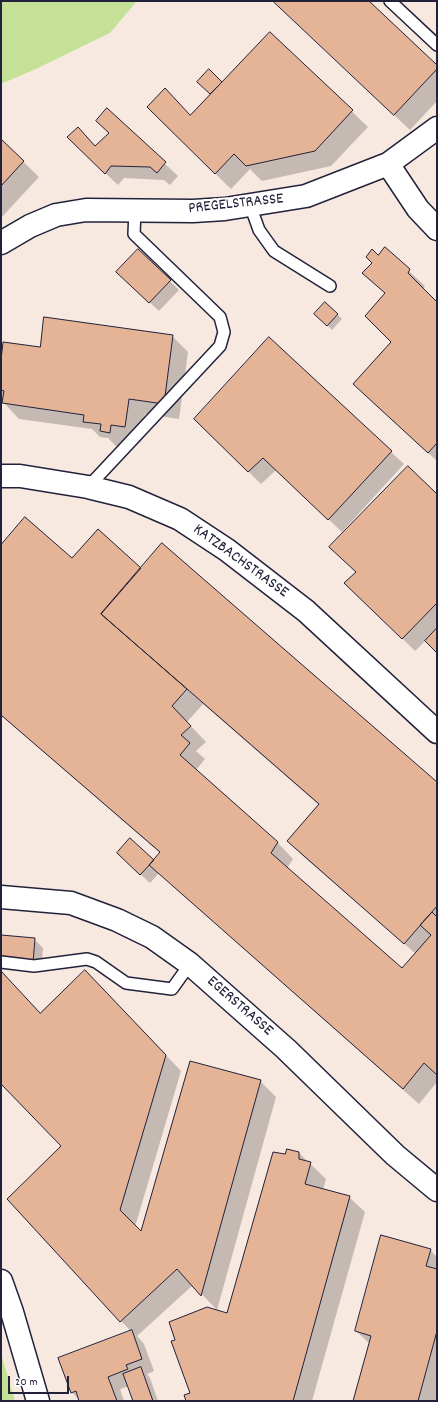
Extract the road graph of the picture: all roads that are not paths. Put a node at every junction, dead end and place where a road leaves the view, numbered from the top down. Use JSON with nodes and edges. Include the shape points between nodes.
{"nodes":[{"id":1,"x":390,"y":1,"type":"edge"},
{"id":2,"x":437,"y":44,"type":"edge"},
{"id":3,"x":437,"y":128,"type":"edge"},
{"id":4,"x":388,"y":164,"type":"junction"},
{"id":5,"x":250,"y":205,"type":"junction"},
{"id":6,"x":135,"y":210,"type":"junction"},
{"id":7,"x":437,"y":229,"type":"edge"},
{"id":8,"x":1,"y":243,"type":"edge"},
{"id":9,"x":330,"y":286,"type":"dead end"},
{"id":10,"x":1,"y":476,"type":"edge"},
{"id":11,"x":88,"y":487,"type":"junction"},
{"id":12,"x":437,"y":732,"type":"edge"},
{"id":13,"x":1,"y":898,"type":"edge"},
{"id":14,"x":1,"y":962,"type":"edge"},
{"id":15,"x":190,"y":964,"type":"junction"},
{"id":16,"x":437,"y":1190,"type":"edge"},
{"id":17,"x":1,"y":1281,"type":"edge"},
{"id":18,"x":38,"y":1401,"type":"edge"}],
"edges":[{"from":1,"to":2,"type":"lane"},
{"from":3,"to":4,"type":"street","name":"PREGELSTRASSE"},
{"from":4,"to":5,"type":"street","name":"PREGELSTRASSE","via":[[306,196]]},
{"from":4,"to":7,"type":"street","via":[[418,209]]},
{"from":5,"to":6,"type":"street","name":"PREGELSTRASSE","via":[[193,211]]},
{"from":5,"to":9,"type":"lane","via":[[259,230],[274,251]]},
{"from":6,"to":8,"type":"street","name":"PREGELSTRASSE","via":[[86,210],[56,215]]},
{"from":6,"to":11,"type":"lane","via":[[134,234],[220,317],[224,332],[220,346]]},
{"from":10,"to":11,"type":"street","name":"KATZBACHSTRASSE","via":[[20,476]]},
{"from":11,"to":12,"type":"street","name":"KATZBACHSTRASSE","via":[[129,497],[180,519],[227,550],[306,610]]},
{"from":13,"to":15,"type":"street","name":"EGERSTRASSE","via":[[71,903],[117,920],[152,937]]},
{"from":14,"to":15,"type":"lane","via":[[34,966],[87,959],[96,962],[126,983],[172,989]]},
{"from":15,"to":16,"type":"street","name":"EGERSTRASSE","via":[[286,1049],[395,1155]]},
{"from":17,"to":18,"type":"street"}]}
